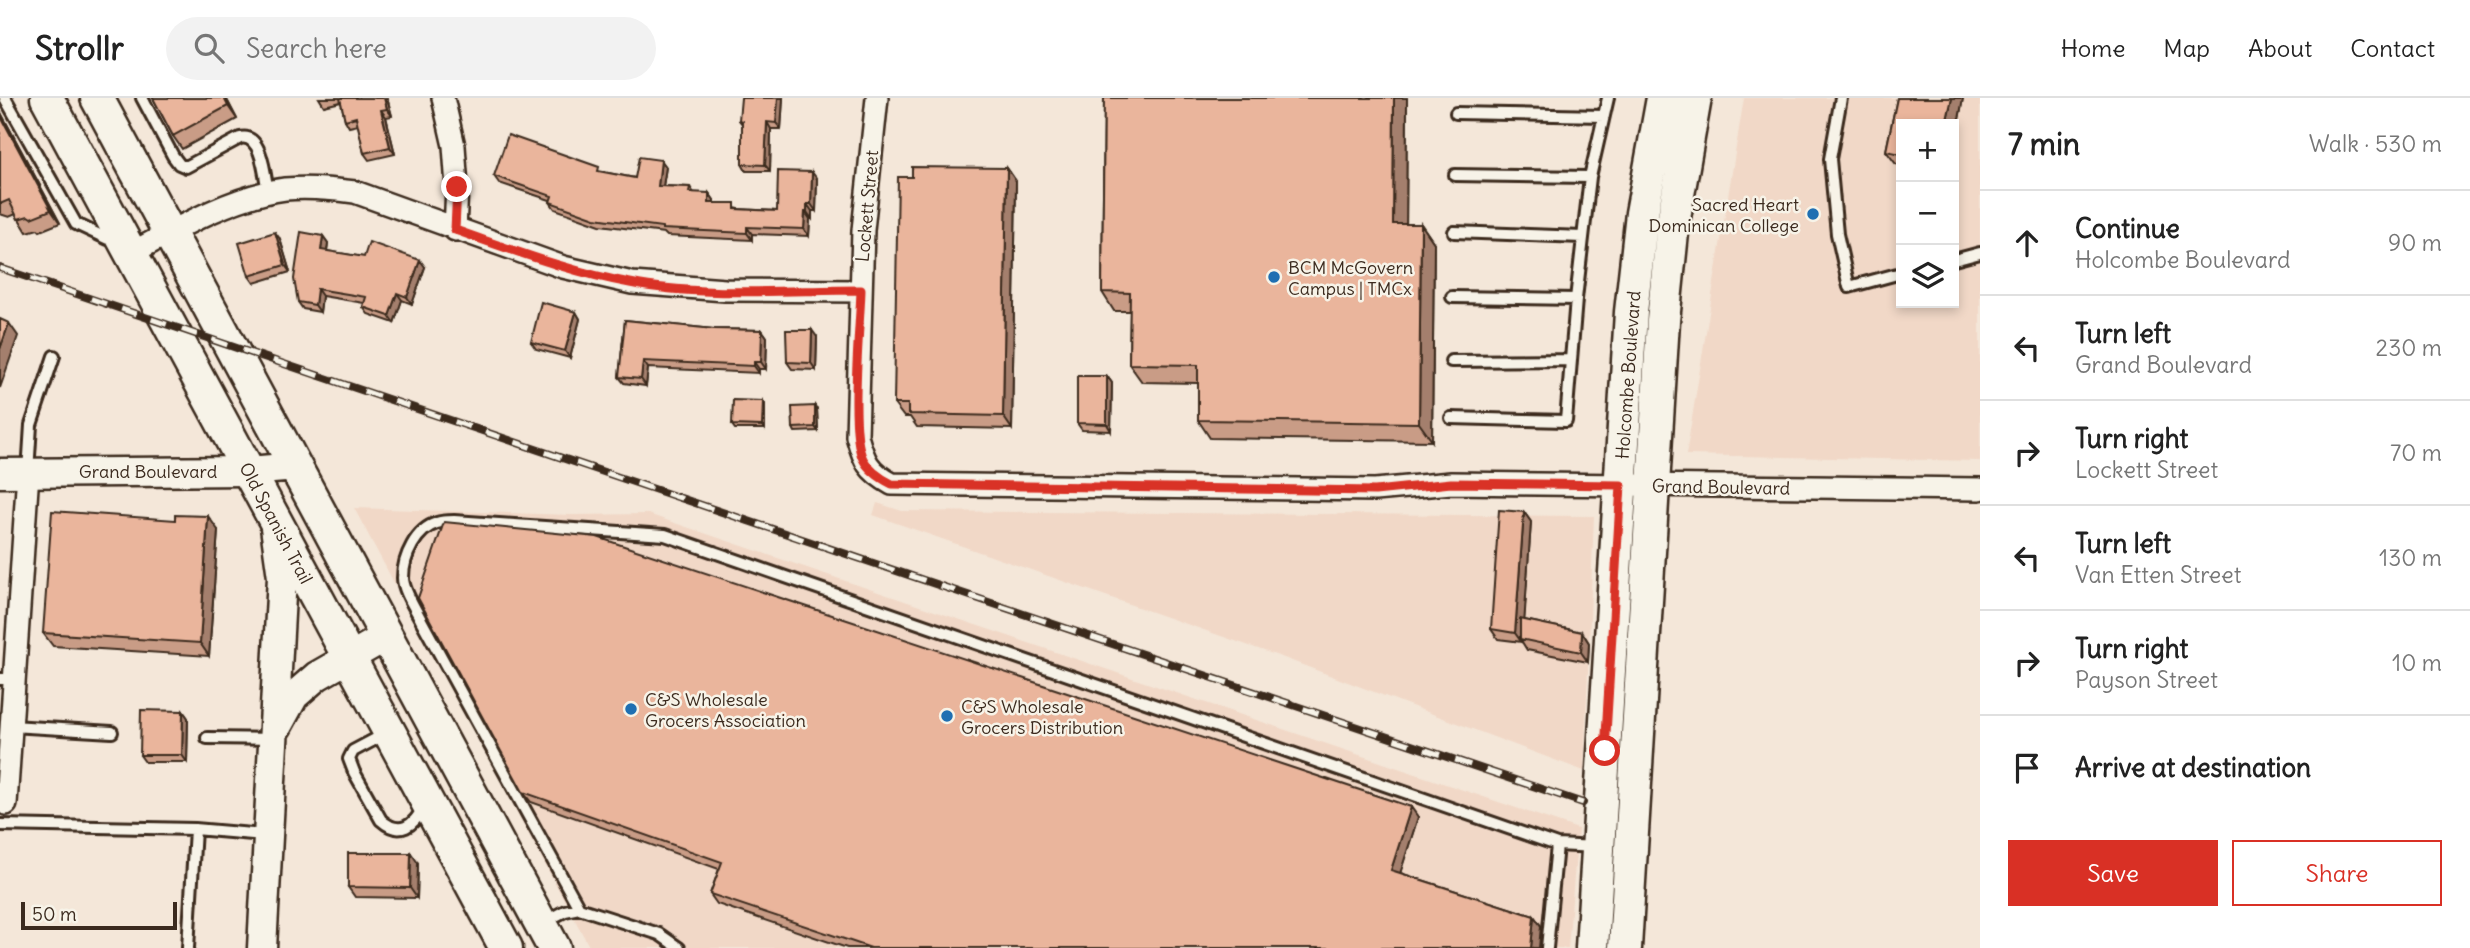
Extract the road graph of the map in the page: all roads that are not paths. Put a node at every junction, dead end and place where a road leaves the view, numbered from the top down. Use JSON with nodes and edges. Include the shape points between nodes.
{"nodes":[{"id":1,"x":47,"y":98,"type":"edge"},
{"id":2,"x":97,"y":98,"type":"edge"},
{"id":3,"x":142,"y":98,"type":"edge"},
{"id":4,"x":443,"y":98,"type":"edge"},
{"id":5,"x":877,"y":98,"type":"edge"},
{"id":6,"x":1608,"y":98,"type":"edge"},
{"id":7,"x":1663,"y":98,"type":"edge"},
{"id":8,"x":1695,"y":98,"type":"edge"},
{"id":9,"x":1841,"y":98,"type":"edge"},
{"id":10,"x":7,"y":104,"type":"edge"},
{"id":11,"x":1456,"y":113,"type":"dead end"},
{"id":12,"x":1604,"y":116,"type":"junction"},
{"id":13,"x":1455,"y":174,"type":"dead end"},
{"id":14,"x":1590,"y":177,"type":"junction"},
{"id":15,"x":268,"y":193,"type":"junction"},
{"id":16,"x":455,"y":230,"type":"junction"},
{"id":17,"x":1454,"y":232,"type":"dead end"},
{"id":18,"x":170,"y":233,"type":"junction"},
{"id":19,"x":1583,"y":237,"type":"junction"},
{"id":20,"x":125,"y":244,"type":"junction"},
{"id":21,"x":1980,"y":253,"type":"edge"},
{"id":22,"x":1959,"y":259,"type":"edge"},
{"id":23,"x":1896,"y":274,"type":"edge"},
{"id":24,"x":861,"y":290,"type":"junction"},
{"id":25,"x":1452,"y":297,"type":"dead end"},
{"id":26,"x":1576,"y":299,"type":"junction"},
{"id":27,"x":54,"y":356,"type":"dead end"},
{"id":28,"x":1451,"y":360,"type":"dead end"},
{"id":29,"x":1571,"y":360,"type":"junction"},
{"id":30,"x":1451,"y":418,"type":"dead end"},
{"id":31,"x":296,"y":467,"type":"junction"},
{"id":32,"x":248,"y":471,"type":"junction"},
{"id":33,"x":0,"y":472,"type":"edge"},
{"id":34,"x":28,"y":472,"type":"junction"},
{"id":35,"x":877,"y":476,"type":"joint"},
{"id":36,"x":1621,"y":485,"type":"junction"},
{"id":37,"x":1653,"y":486,"type":"junction"},
{"id":38,"x":1980,"y":489,"type":"edge"},
{"id":39,"x":274,"y":520,"type":"junction"},
{"id":40,"x":387,"y":636,"type":"junction"},
{"id":41,"x":349,"y":659,"type":"junction"},
{"id":42,"x":7,"y":679,"type":"edge"},
{"id":43,"x":11,"y":726,"type":"junction"},
{"id":44,"x":112,"y":732,"type":"dead end"},
{"id":45,"x":390,"y":732,"type":"junction"},
{"id":46,"x":274,"y":736,"type":"junction"},
{"id":47,"x":206,"y":738,"type":"dead end"},
{"id":48,"x":464,"y":782,"type":"junction"},
{"id":49,"x":426,"y":802,"type":"junction"},
{"id":50,"x":6,"y":804,"type":"dead end"},
{"id":51,"x":0,"y":825,"type":"edge"},
{"id":52,"x":195,"y":830,"type":"junction"},
{"id":53,"x":268,"y":835,"type":"junction"},
{"id":54,"x":1557,"y":845,"type":"junction"},
{"id":55,"x":1598,"y":847,"type":"junction"},
{"id":56,"x":579,"y":908,"type":"junction"},
{"id":57,"x":548,"y":936,"type":"edge"},
{"id":58,"x":188,"y":948,"type":"edge"},
{"id":59,"x":262,"y":948,"type":"edge"},
{"id":60,"x":506,"y":948,"type":"edge"},
{"id":61,"x":679,"y":948,"type":"edge"},
{"id":62,"x":1547,"y":948,"type":"edge"},
{"id":63,"x":1592,"y":948,"type":"edge"},
{"id":64,"x":1625,"y":948,"type":"edge"}],
"edges":[{"from":1,"to":20,"type":"main road","name":"Old Spanish Trail"},
{"from":2,"to":18,"type":"main road"},
{"from":3,"to":15,"type":"lane","via":[[173,156],[186,167],[240,138],[251,138],[258,147]]},
{"from":4,"to":16,"type":"street","via":[[454,146]]},
{"from":5,"to":24,"type":"street","name":"Lockett Street"},
{"from":6,"to":12,"type":"lane"},
{"from":7,"to":36,"type":"main road","name":"Holcombe Boulevard","via":[[1642,214],[1631,312]]},
{"from":8,"to":37,"type":"main road","name":"Holcombe Boulevard","via":[[1672,235]]},
{"from":9,"to":23,"type":"lane","via":[[1830,159],[1837,234],[1849,286]]},
{"from":10,"to":20,"type":"lane","via":[[76,224]]},
{"from":11,"to":12,"type":"lane"},
{"from":12,"to":14,"type":"lane"},
{"from":13,"to":14,"type":"lane"},
{"from":14,"to":19,"type":"lane"},
{"from":15,"to":16,"type":"street","via":[[324,188],[355,192]]},
{"from":15,"to":18,"type":"street","via":[[245,198]]},
{"from":16,"to":24,"type":"street","via":[[563,267],[632,284],[725,290]]},
{"from":17,"to":19,"type":"lane"},
{"from":18,"to":20,"type":"street"},
{"from":18,"to":31,"type":"main road"},
{"from":19,"to":26,"type":"lane"},
{"from":20,"to":32,"type":"main road","name":"Old Spanish Trail"},
{"from":21,"to":22,"type":"lane"},
{"from":24,"to":35,"type":"street","name":"Lockett Street","via":[[857,436],[863,460]]},
{"from":25,"to":26,"type":"lane"},
{"from":26,"to":29,"type":"lane"},
{"from":27,"to":34,"type":"lane","via":[[31,425]]},
{"from":28,"to":29,"type":"lane"},
{"from":29,"to":30,"type":"lane","via":[[1566,421]]},
{"from":31,"to":32,"type":"street","name":"Grand Boulevard"},
{"from":31,"to":40,"type":"main road"},
{"from":32,"to":34,"type":"street","name":"Grand Boulevard"},
{"from":32,"to":39,"type":"main road","name":"Old Spanish Trail"},
{"from":33,"to":34,"type":"street","name":"Grand Boulevard"},
{"from":34,"to":42,"type":"street"},
{"from":35,"to":36,"type":"street","name":"Grand Boulevard","via":[[892,484],[914,486],[1375,491],[1451,483]]},
{"from":36,"to":37,"type":"street","name":"Grand Boulevard"},
{"from":36,"to":55,"type":"main road","name":"Holcombe Boulevard"},
{"from":37,"to":38,"type":"street","name":"Grand Boulevard"},
{"from":37,"to":64,"type":"main road","name":"Holcombe Boulevard"},
{"from":39,"to":41,"type":"main road","name":"Old Spanish Trail"},
{"from":39,"to":46,"type":"street","via":[[282,577]]},
{"from":40,"to":41,"type":"street"},
{"from":40,"to":48,"type":"main road"},
{"from":41,"to":45,"type":"main road","name":"Old Spanish Trail"},
{"from":41,"to":46,"type":"street","via":[[317,676],[294,696]]},
{"from":42,"to":43,"type":"street"},
{"from":43,"to":44,"type":"lane"},
{"from":43,"to":50,"type":"street"},
{"from":45,"to":49,"type":"main road","name":"Old Spanish Trail"},
{"from":45,"to":49,"type":"lane","via":[[353,751],[349,759],[354,772],[387,825],[409,826]]},
{"from":46,"to":47,"type":"lane"},
{"from":46,"to":53,"type":"street"},
{"from":48,"to":49,"type":"main road"},
{"from":48,"to":57,"type":"main road"},
{"from":49,"to":60,"type":"main road","name":"Old Spanish Trail"},
{"from":51,"to":52,"type":"lane"},
{"from":52,"to":53,"type":"lane"},
{"from":52,"to":58,"type":"lane"},
{"from":53,"to":59,"type":"street"},
{"from":54,"to":55,"type":"lane"},
{"from":54,"to":56,"type":"lane","via":[[666,535],[437,523],[414,541],[403,580]]},
{"from":54,"to":62,"type":"lane"},
{"from":55,"to":63,"type":"main road","name":"Holcombe Boulevard"},
{"from":56,"to":57,"type":"lane","via":[[565,911]]},
{"from":56,"to":61,"type":"lane","via":[[659,934]]}]}
